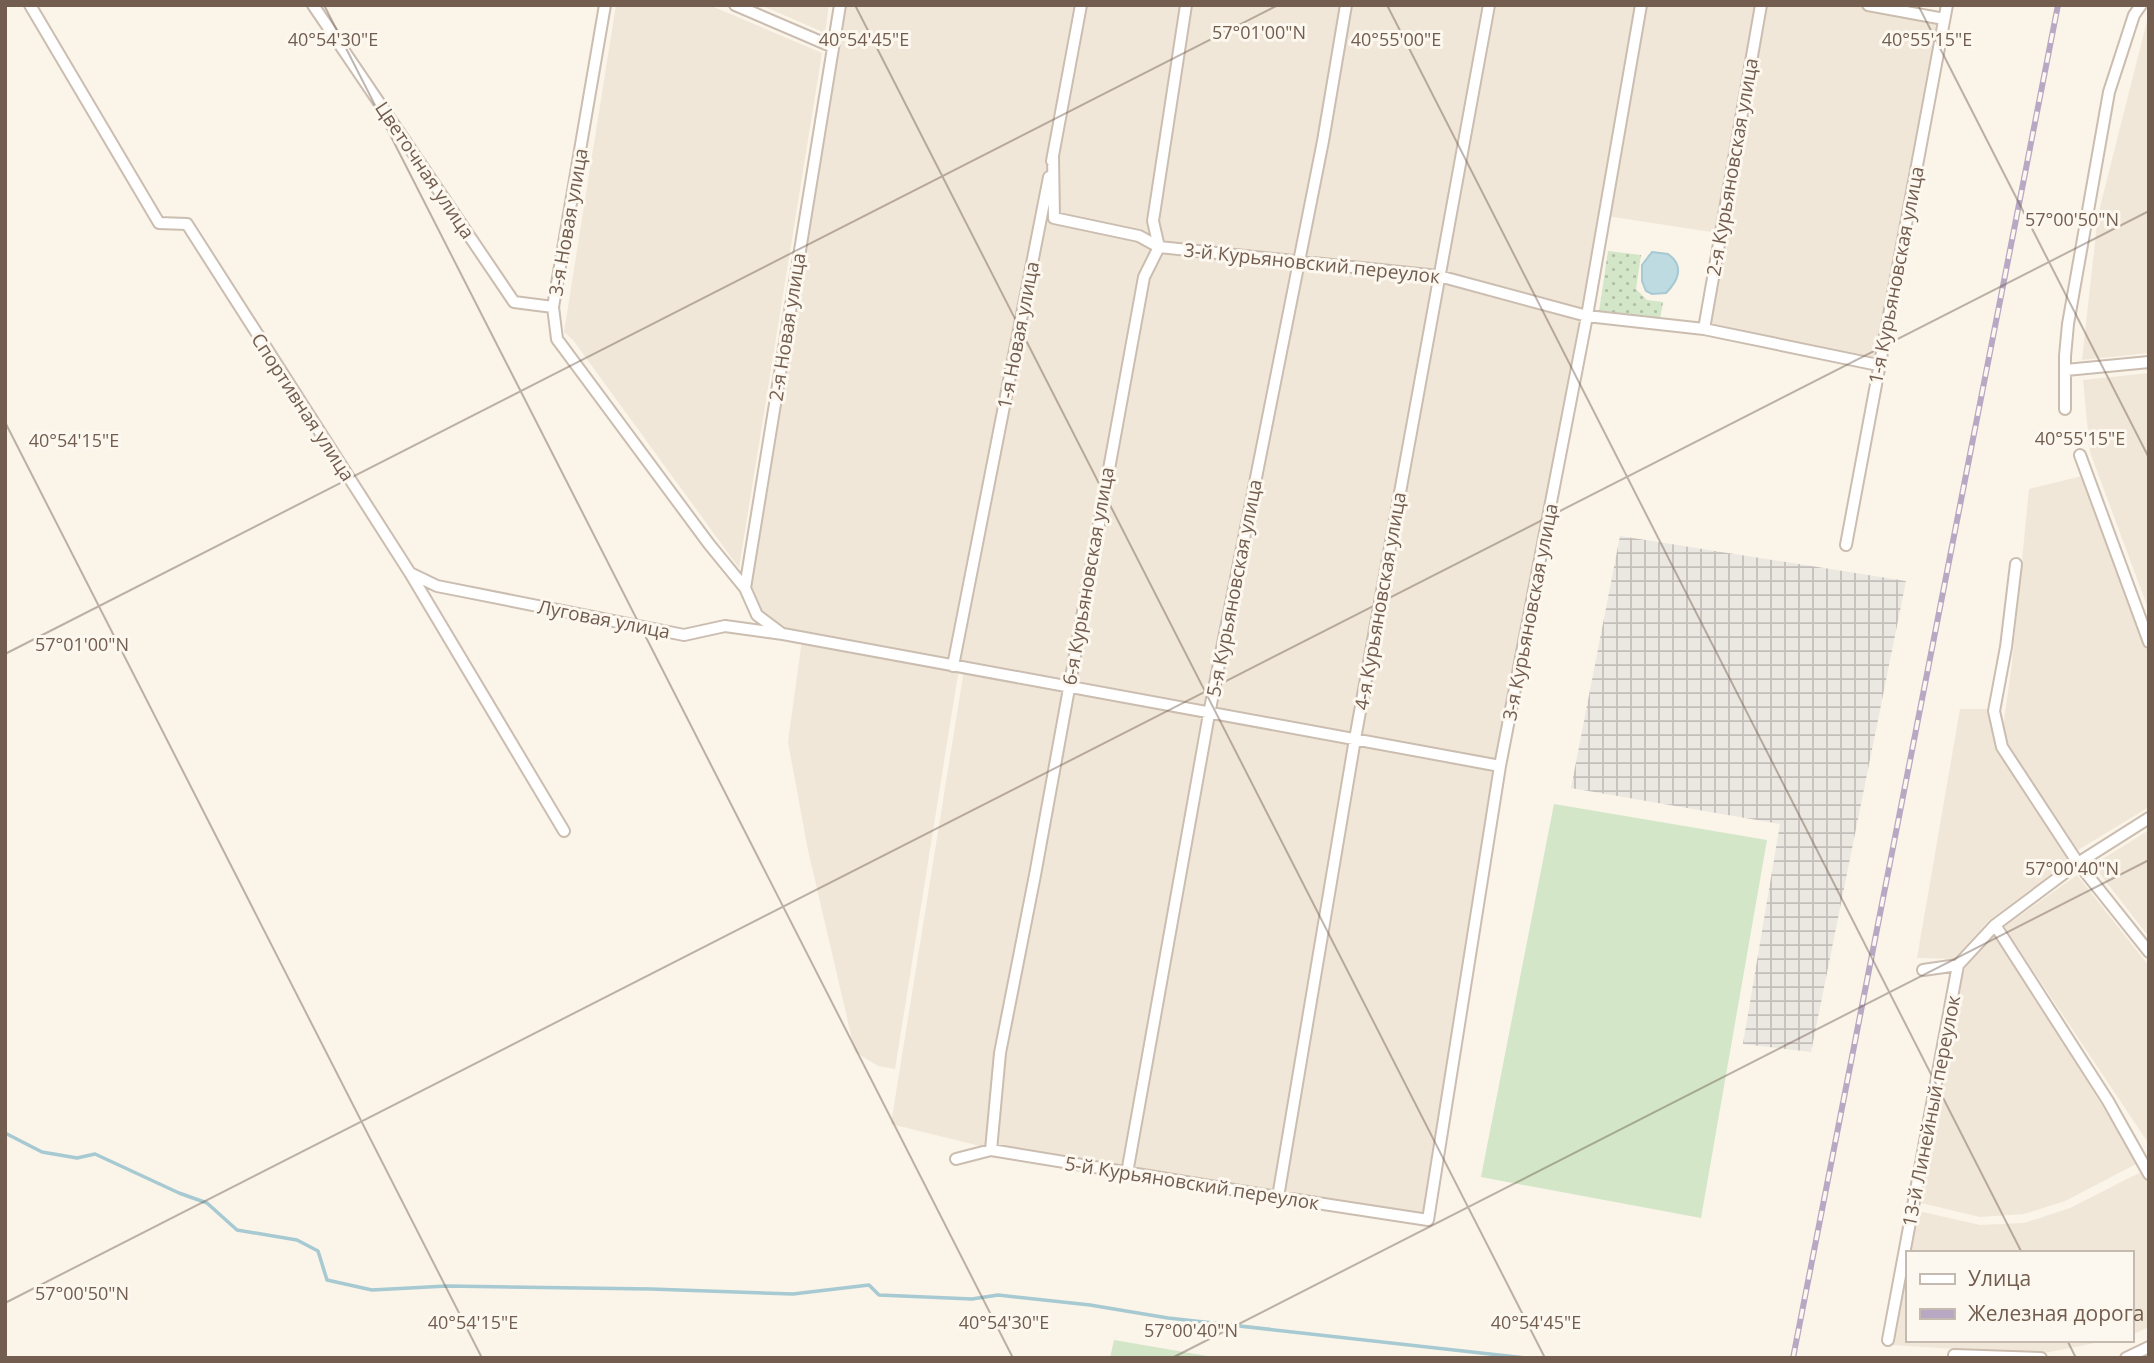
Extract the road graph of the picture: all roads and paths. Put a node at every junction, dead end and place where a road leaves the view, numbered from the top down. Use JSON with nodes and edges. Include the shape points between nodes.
{"nodes":[{"id":1,"x":30,"y":5,"type":"edge"},
{"id":2,"x":313,"y":5,"type":"edge"},
{"id":3,"x":605,"y":5,"type":"edge"},
{"id":4,"x":735,"y":5,"type":"edge"},
{"id":5,"x":840,"y":5,"type":"edge"},
{"id":6,"x":1081,"y":5,"type":"edge"},
{"id":7,"x":1186,"y":5,"type":"edge"},
{"id":8,"x":1346,"y":5,"type":"edge"},
{"id":9,"x":1489,"y":5,"type":"edge"},
{"id":10,"x":1641,"y":5,"type":"edge"},
{"id":11,"x":1761,"y":5,"type":"edge"},
{"id":12,"x":1868,"y":5,"type":"edge"},
{"id":13,"x":1947,"y":5,"type":"edge"},
{"id":14,"x":2141,"y":5,"type":"edge"},
{"id":15,"x":1944,"y":19,"type":"junction"},
{"id":16,"x":833,"y":47,"type":"junction"},
{"id":17,"x":1053,"y":156,"type":"junction"},
{"id":18,"x":1159,"y":247,"type":"junction"},
{"id":19,"x":1299,"y":260,"type":"junction"},
{"id":20,"x":1439,"y":276,"type":"junction"},
{"id":21,"x":553,"y":307,"type":"junction"},
{"id":22,"x":1587,"y":316,"type":"junction"},
{"id":23,"x":1704,"y":328,"type":"junction"},
{"id":24,"x":2149,"y":362,"type":"edge"},
{"id":25,"x":1878,"y":365,"type":"junction"},
{"id":26,"x":2066,"y":370,"type":"junction"},
{"id":27,"x":2065,"y":409,"type":"dead end"},
{"id":28,"x":2080,"y":454,"type":"dead end"},
{"id":29,"x":1846,"y":545,"type":"dead end"},
{"id":30,"x":2016,"y":564,"type":"dead end"},
{"id":31,"x":410,"y":573,"type":"junction"},
{"id":32,"x":745,"y":588,"type":"junction"},
{"id":33,"x":783,"y":634,"type":"junction"},
{"id":34,"x":2149,"y":642,"type":"edge"},
{"id":35,"x":953,"y":666,"type":"junction"},
{"id":36,"x":1068,"y":686,"type":"junction"},
{"id":37,"x":1209,"y":714,"type":"junction"},
{"id":38,"x":1355,"y":739,"type":"junction"},
{"id":39,"x":1500,"y":766,"type":"junction"},
{"id":40,"x":2149,"y":818,"type":"edge"},
{"id":41,"x":564,"y":831,"type":"dead end"},
{"id":42,"x":2078,"y":863,"type":"junction"},
{"id":43,"x":1995,"y":925,"type":"junction"},
{"id":44,"x":2149,"y":952,"type":"edge"},
{"id":45,"x":1958,"y":965,"type":"junction"},
{"id":46,"x":1923,"y":970,"type":"dead end"},
{"id":47,"x":991,"y":1150,"type":"junction"},
{"id":48,"x":956,"y":1159,"type":"dead end"},
{"id":49,"x":1127,"y":1173,"type":"junction"},
{"id":50,"x":2149,"y":1174,"type":"edge"},
{"id":51,"x":1278,"y":1197,"type":"junction"},
{"id":52,"x":1428,"y":1220,"type":"joint"},
{"id":53,"x":1888,"y":1340,"type":"dead end"},
{"id":54,"x":2149,"y":1347,"type":"edge"},
{"id":55,"x":1954,"y":1355,"type":"dead end"},
{"id":56,"x":2041,"y":1358,"type":"edge"},
{"id":57,"x":2126,"y":1358,"type":"edge"}],
"edges":[{"from":1,"to":31,"type":"street","name":"Спортивная улица","via":[[159,223],[187,224]]},
{"from":2,"to":21,"type":"street","name":"Цветочная улица","via":[[514,302]]},
{"from":3,"to":21,"type":"street","name":"3-я Новая улица"},
{"from":4,"to":16,"type":"street"},
{"from":5,"to":16,"type":"street","name":"2-я Новая улица"},
{"from":6,"to":17,"type":"street","name":"1-я Новая улица"},
{"from":7,"to":18,"type":"street","via":[[1153,221]]},
{"from":8,"to":19,"type":"street","name":"5-я Курьяновская улица"},
{"from":9,"to":20,"type":"street","name":"4-я Курьяновская улица"},
{"from":10,"to":22,"type":"street","name":"3-я Курьяновская улица"},
{"from":11,"to":23,"type":"street","name":"2-я Курьяновская улица"},
{"from":12,"to":15,"type":"street"},
{"from":13,"to":15,"type":"street","name":"1-я Курьяновская улица"},
{"from":14,"to":26,"type":"street","via":[[2109,92],[2068,324]]},
{"from":15,"to":25,"type":"street","name":"1-я Курьяновская улица"},
{"from":16,"to":32,"type":"street","name":"2-я Новая улица"},
{"from":17,"to":18,"type":"street","name":"3-й Курьяновский переулок","via":[[1054,218],[1139,236]]},
{"from":17,"to":35,"type":"street","name":"1-я Новая улица"},
{"from":18,"to":19,"type":"street","name":"3-й Курьяновский переулок"},
{"from":18,"to":36,"type":"street","name":"6-я Курьяновская улица","via":[[1144,277]]},
{"from":19,"to":20,"type":"street","name":"3-й Курьяновский переулок"},
{"from":19,"to":37,"type":"street","name":"5-я Курьяновская улица"},
{"from":20,"to":22,"type":"street","name":"3-й Курьяновский переулок"},
{"from":20,"to":38,"type":"street","name":"4-я Курьяновская улица"},
{"from":21,"to":32,"type":"street","name":"3-я Новая улица","via":[[557,339]]},
{"from":22,"to":23,"type":"street","name":"3-й Курьяновский переулок"},
{"from":22,"to":39,"type":"street","name":"3-я Курьяновская улица"},
{"from":23,"to":25,"type":"street","name":"3-й Курьяновский переулок"},
{"from":24,"to":26,"type":"street"},
{"from":25,"to":29,"type":"street","name":"1-я Курьяновская улица"},
{"from":26,"to":27,"type":"street"},
{"from":28,"to":34,"type":"street"},
{"from":30,"to":42,"type":"street","via":[[1994,711],[2002,747]]},
{"from":31,"to":33,"type":"street","name":"Луговая улица","via":[[437,586],[684,635],[725,626]]},
{"from":31,"to":41,"type":"street","name":"Спортивная улица"},
{"from":32,"to":33,"type":"street","via":[[757,615]]},
{"from":33,"to":35,"type":"street","name":"Луговая улица"},
{"from":35,"to":36,"type":"street","name":"Луговая улица"},
{"from":36,"to":37,"type":"street","name":"Луговая улица"},
{"from":36,"to":47,"type":"street","name":"6-я Курьяновская улица","via":[[1000,1053]]},
{"from":37,"to":38,"type":"street","name":"Луговая улица"},
{"from":37,"to":49,"type":"street","name":"5-я Курьяновская улица"},
{"from":38,"to":39,"type":"street","name":"Луговая улица"},
{"from":38,"to":51,"type":"street","name":"4-я Курьяновская улица"},
{"from":39,"to":52,"type":"street","name":"3-я Курьяновская улица"},
{"from":40,"to":42,"type":"street"},
{"from":42,"to":43,"type":"street"},
{"from":42,"to":44,"type":"street"},
{"from":43,"to":45,"type":"street"},
{"from":43,"to":50,"type":"street","via":[[2108,1101]]},
{"from":45,"to":46,"type":"street"},
{"from":45,"to":53,"type":"street","name":"13-й Линейный переулок"},
{"from":47,"to":48,"type":"street","name":"5-й Курьяновский переулок"},
{"from":47,"to":49,"type":"street","name":"5-й Курьяновский переулок"},
{"from":49,"to":51,"type":"street","name":"5-й Курьяновский переулок"},
{"from":51,"to":52,"type":"street","name":"5-й Курьяновский переулок"},
{"from":54,"to":57,"type":"street"},
{"from":55,"to":56,"type":"street"}]}
